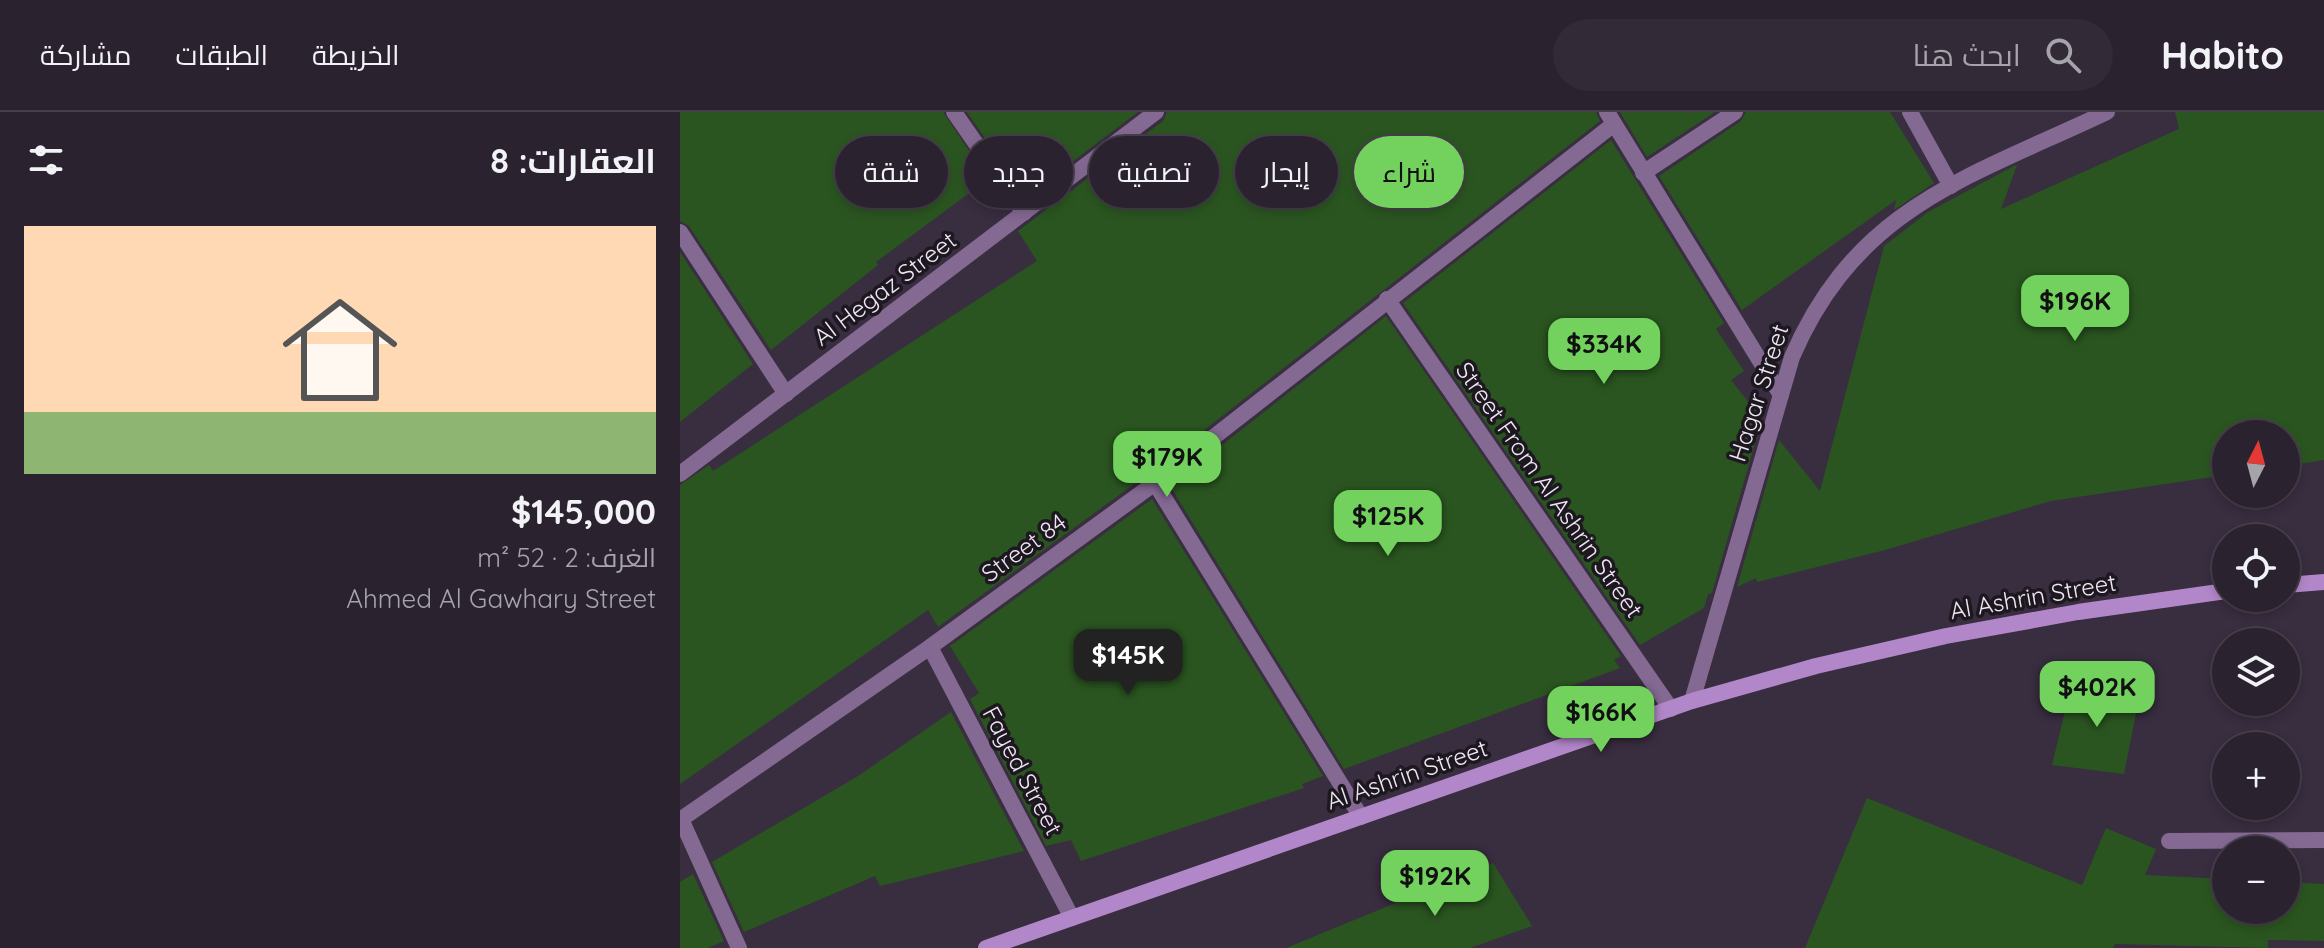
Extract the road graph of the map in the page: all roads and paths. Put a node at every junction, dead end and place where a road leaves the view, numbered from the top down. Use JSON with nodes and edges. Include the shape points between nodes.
{"nodes":[{"id":1,"x":954,"y":112,"type":"edge"},
{"id":2,"x":1156,"y":112,"type":"edge"},
{"id":3,"x":1735,"y":112,"type":"edge"},
{"id":4,"x":1910,"y":112,"type":"edge"},
{"id":5,"x":2107,"y":112,"type":"edge"},
{"id":6,"x":1610,"y":118,"type":"edge"},
{"id":7,"x":1643,"y":173,"type":"junction"},
{"id":8,"x":1951,"y":186,"type":"junction"},
{"id":9,"x":1024,"y":213,"type":"junction"},
{"id":10,"x":680,"y":232,"type":"edge"},
{"id":11,"x":1387,"y":299,"type":"junction"},
{"id":12,"x":786,"y":394,"type":"junction"},
{"id":13,"x":1781,"y":395,"type":"junction"},
{"id":14,"x":680,"y":474,"type":"edge"},
{"id":15,"x":1155,"y":483,"type":"junction"},
{"id":16,"x":2324,"y":582,"type":"edge"},
{"id":17,"x":2300,"y":584,"type":"edge"},
{"id":18,"x":2212,"y":593,"type":"edge"},
{"id":19,"x":930,"y":647,"type":"junction"},
{"id":20,"x":1692,"y":701,"type":"junction"},
{"id":21,"x":1671,"y":709,"type":"junction"},
{"id":22,"x":1361,"y":817,"type":"junction"},
{"id":23,"x":681,"y":819,"type":"edge"},
{"id":24,"x":2324,"y":840,"type":"edge"},
{"id":25,"x":2169,"y":841,"type":"dead end"},
{"id":26,"x":1072,"y":918,"type":"junction"},
{"id":27,"x":739,"y":948,"type":"edge"},
{"id":28,"x":986,"y":948,"type":"edge"}],
"edges":[{"from":1,"to":9,"type":"street"},
{"from":2,"to":9,"type":"street","name":"Al Hegaz Street"},
{"from":3,"to":7,"type":"street"},
{"from":4,"to":8,"type":"street"},
{"from":5,"to":8,"type":"street","name":"Hagar Street"},
{"from":6,"to":7,"type":"street"},
{"from":6,"to":11,"type":"street","name":"Street 84"},
{"from":7,"to":13,"type":"street"},
{"from":8,"to":13,"type":"street","name":"Hagar Street","via":[[1883,228],[1854,255],[1808,321]]},
{"from":9,"to":12,"type":"street","name":"Al Hegaz Street"},
{"from":10,"to":12,"type":"street"},
{"from":11,"to":15,"type":"street","name":"Street 84"},
{"from":11,"to":21,"type":"street","name":"Street From Al Ashrin Street"},
{"from":12,"to":14,"type":"street","name":"Al Hegaz Street"},
{"from":13,"to":20,"type":"street","name":"Hagar Street"},
{"from":15,"to":19,"type":"street","name":"Street 84"},
{"from":15,"to":22,"type":"street"},
{"from":16,"to":17,"type":"street"},
{"from":18,"to":20,"type":"street","name":"Al Ashrin Street","via":[[1946,636]]},
{"from":19,"to":23,"type":"street","name":"Street 84"},
{"from":19,"to":26,"type":"street","name":"Fayed Street"},
{"from":20,"to":21,"type":"street","name":"Al Ashrin Street"},
{"from":21,"to":22,"type":"street","name":"Al Ashrin Street"},
{"from":22,"to":26,"type":"street","name":"Al Ashrin Street"},
{"from":23,"to":27,"type":"street"},
{"from":24,"to":25,"type":"street"},
{"from":26,"to":28,"type":"street","name":"Al Ashrin Street"}]}
